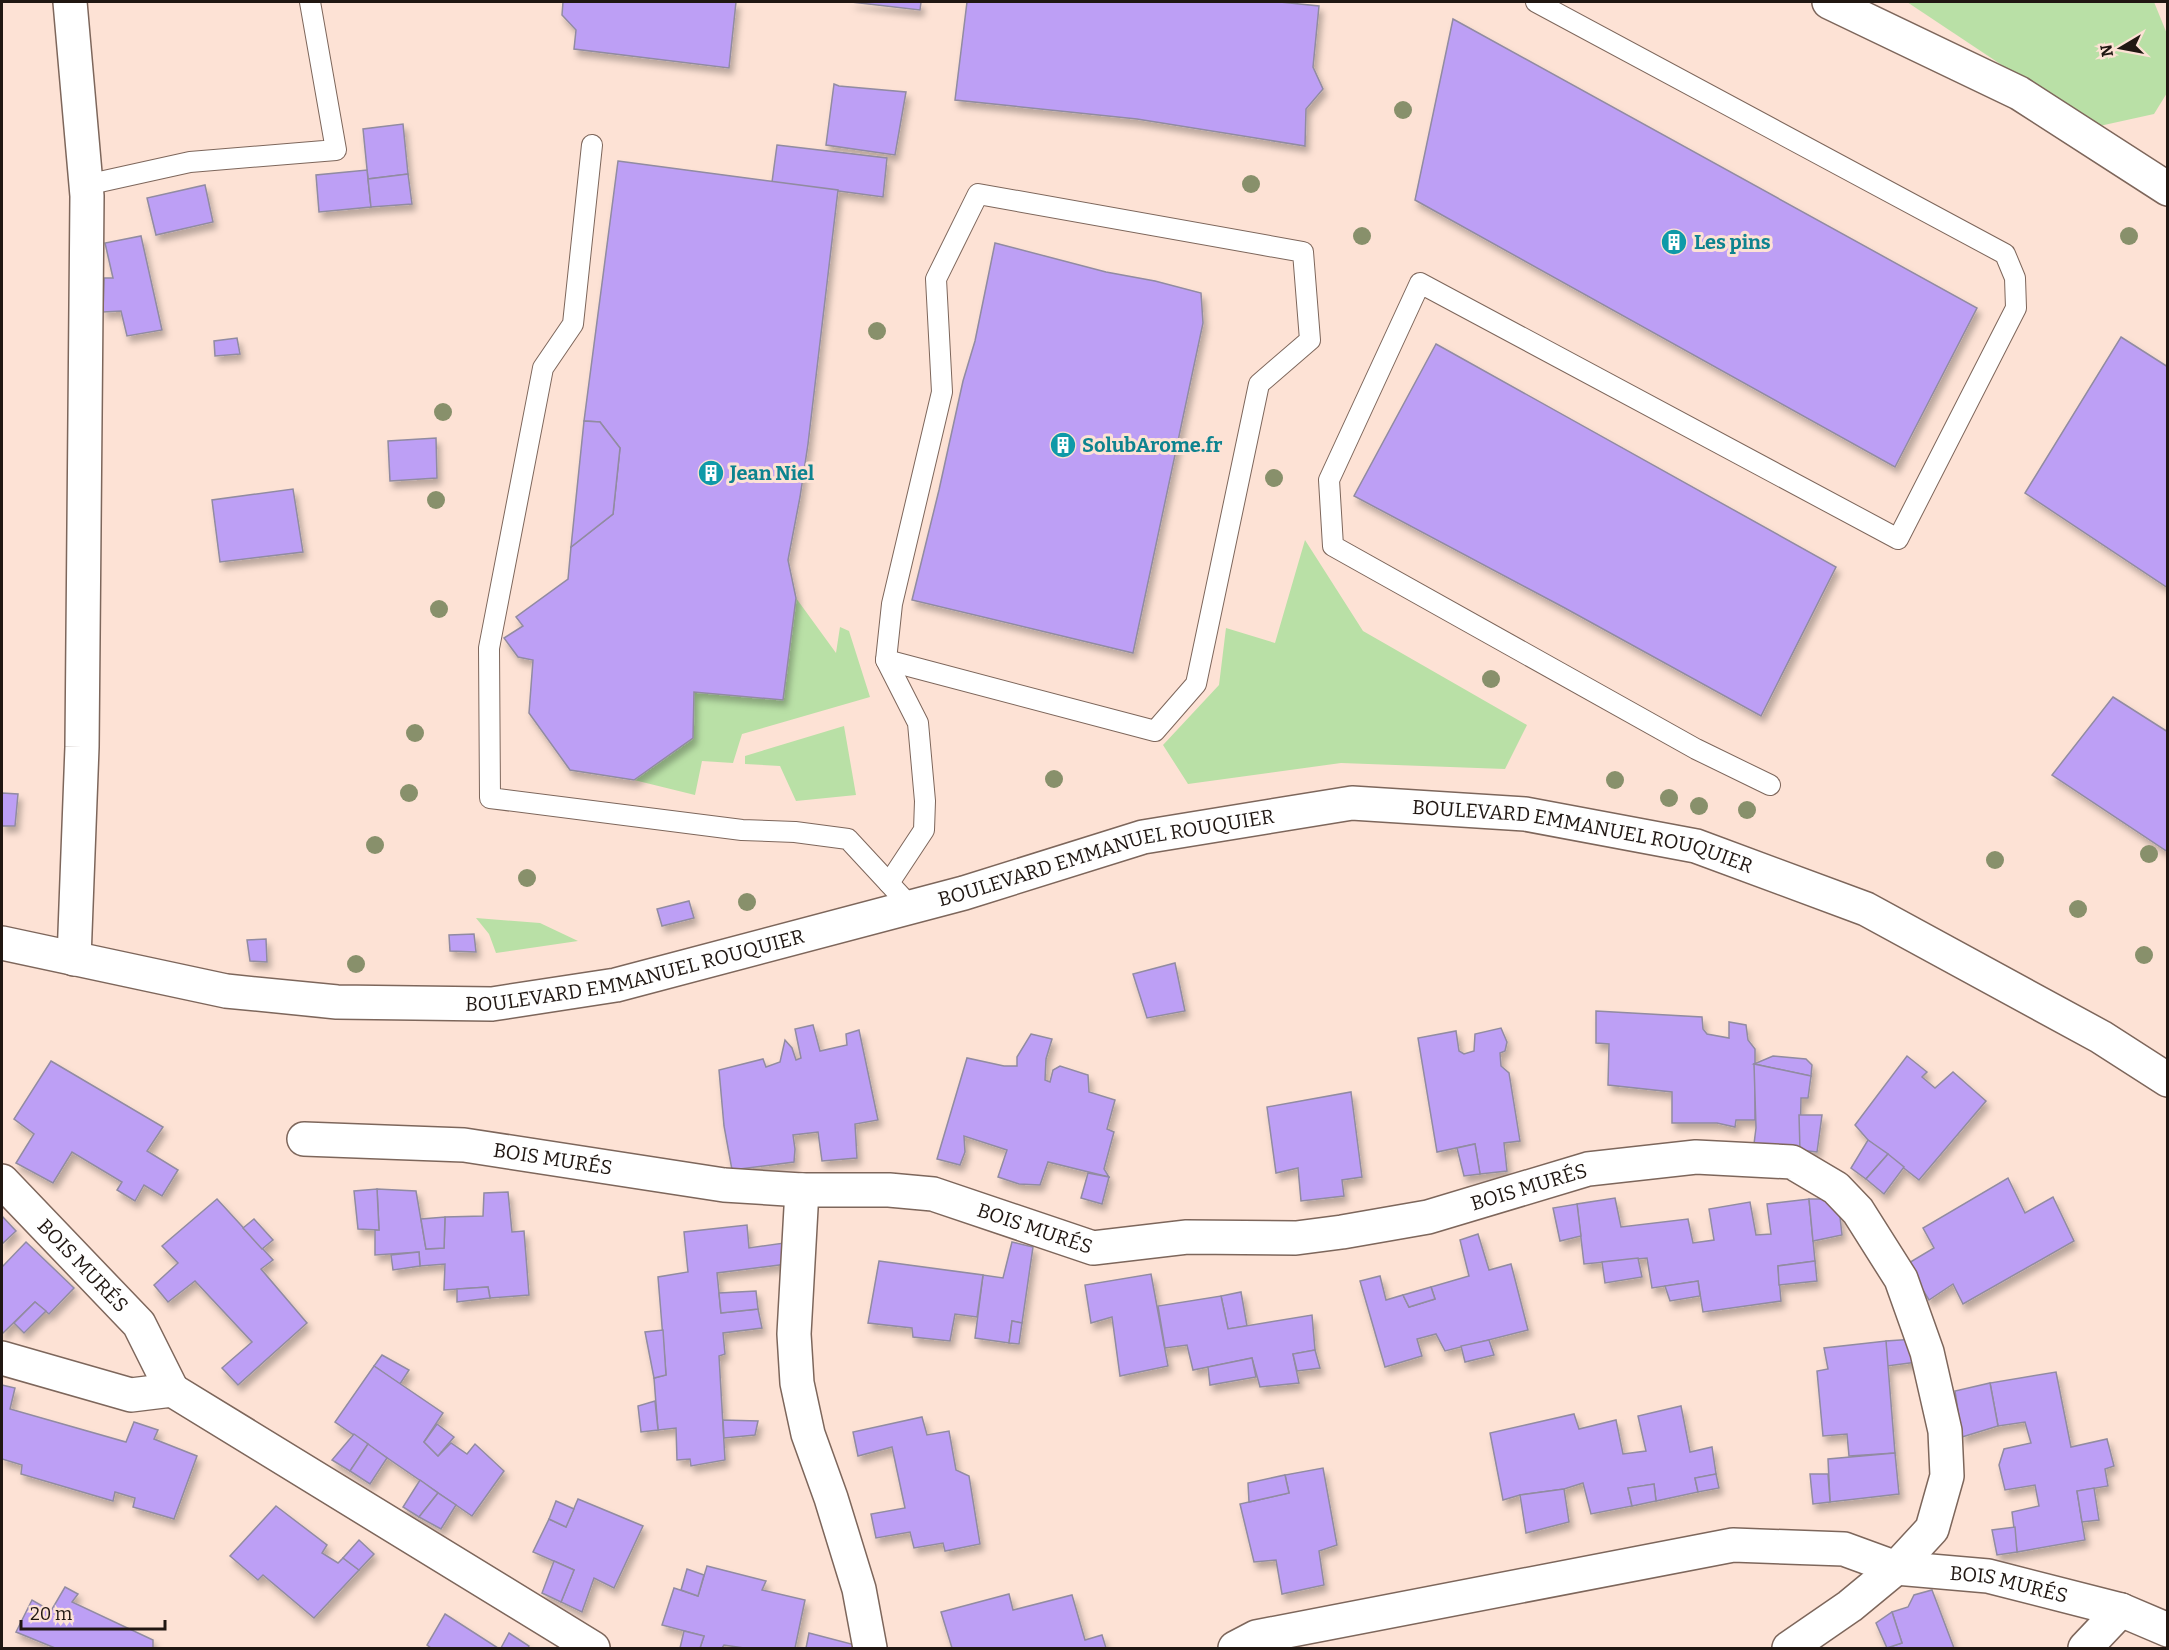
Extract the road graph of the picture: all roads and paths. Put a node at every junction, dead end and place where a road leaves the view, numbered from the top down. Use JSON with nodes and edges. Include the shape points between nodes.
{"nodes":[{"id":1,"x":70,"y":2,"type":"edge"},
{"id":2,"x":310,"y":2,"type":"edge"},
{"id":3,"x":1536,"y":2,"type":"edge"},
{"id":4,"x":1829,"y":2,"type":"edge"},
{"id":5,"x":592,"y":145,"type":"dead end"},
{"id":6,"x":86,"y":185,"type":"junction"},
{"id":7,"x":2168,"y":189,"type":"edge"},
{"id":8,"x":886,"y":660,"type":"junction"},
{"id":9,"x":1770,"y":785,"type":"dead end"},
{"id":10,"x":889,"y":883,"type":"junction"},
{"id":11,"x":911,"y":907,"type":"junction"},
{"id":12,"x":2,"y":944,"type":"edge"},
{"id":13,"x":74,"y":959,"type":"junction"},
{"id":14,"x":2168,"y":1080,"type":"edge"},
{"id":15,"x":304,"y":1139,"type":"dead end"},
{"id":16,"x":2,"y":1181,"type":"edge"},
{"id":17,"x":802,"y":1190,"type":"junction"},
{"id":18,"x":2,"y":1358,"type":"edge"},
{"id":19,"x":172,"y":1390,"type":"junction"},
{"id":20,"x":1896,"y":1568,"type":"junction"},
{"id":21,"x":2121,"y":1610,"type":"junction"},
{"id":22,"x":2168,"y":1630,"type":"edge"},
{"id":23,"x":593,"y":1648,"type":"edge"},
{"id":24,"x":870,"y":1648,"type":"edge"},
{"id":25,"x":1235,"y":1648,"type":"edge"},
{"id":26,"x":1789,"y":1648,"type":"edge"},
{"id":27,"x":2085,"y":1648,"type":"edge"}],
"edges":[{"from":1,"to":6,"type":"street"},
{"from":2,"to":6,"type":"lane","via":[[336,150],[190,162]]},
{"from":3,"to":9,"type":"lane","via":[[2005,254],[2015,278],[2016,308],[1898,539],[1420,283],[1329,480],[1333,546],[1696,749]]},
{"from":4,"to":7,"type":"street","via":[[2019,93]]},
{"from":5,"to":10,"type":"lane","via":[[573,324],[543,368],[489,648],[490,798],[848,840]]},
{"from":6,"to":13,"type":"street","via":[[82,747]]},
{"from":8,"to":8,"type":"lane","via":[[1155,731],[1196,684],[1259,384],[1310,340],[1303,252],[978,194],[936,279],[942,392],[892,604]]},
{"from":8,"to":10,"type":"lane","via":[[918,723],[925,801],[924,830]]},
{"from":10,"to":11,"type":"lane"},
{"from":11,"to":13,"type":"street","name":"BOULEVARD EMMANUEL ROUQUIER","via":[[616,985],[492,1004],[337,1002],[226,991]]},
{"from":11,"to":14,"type":"street","name":"BOULEVARD EMMANUEL ROUQUIER","via":[[1143,837],[1352,803],[1525,814],[1696,846],[1866,909],[2101,1037]]},
{"from":12,"to":13,"type":"street","name":"BOULEVARD EMMANUEL ROUQUIER"},
{"from":15,"to":17,"type":"street","name":"BOIS MURÉS","via":[[464,1145],[724,1185]]},
{"from":16,"to":19,"type":"street","name":"BOIS MURÉS","via":[[139,1324]]},
{"from":17,"to":20,"type":"street","name":"BOIS MURÉS","via":[[933,1194],[1093,1248],[1187,1237],[1296,1238],[1342,1232],[1428,1217],[1588,1169],[1696,1157],[1792,1162],[1836,1188],[1858,1211],[1901,1279],[1927,1352],[1945,1431],[1947,1476],[1932,1529]]},
{"from":17,"to":24,"type":"street","via":[[794,1334],[797,1383],[808,1434],[859,1589]]},
{"from":18,"to":19,"type":"street","via":[[131,1395]]},
{"from":19,"to":23,"type":"street"},
{"from":20,"to":21,"type":"street","name":"BOIS MURÉS","via":[[1988,1576]]},
{"from":20,"to":25,"type":"street","name":"BOIS MURÉS","via":[[1844,1548],[1733,1545],[1256,1637]]},
{"from":20,"to":26,"type":"street","name":"BOIS MURÉS"},
{"from":21,"to":22,"type":"street","name":"BOIS MURÉS"},
{"from":21,"to":27,"type":"street"}]}
